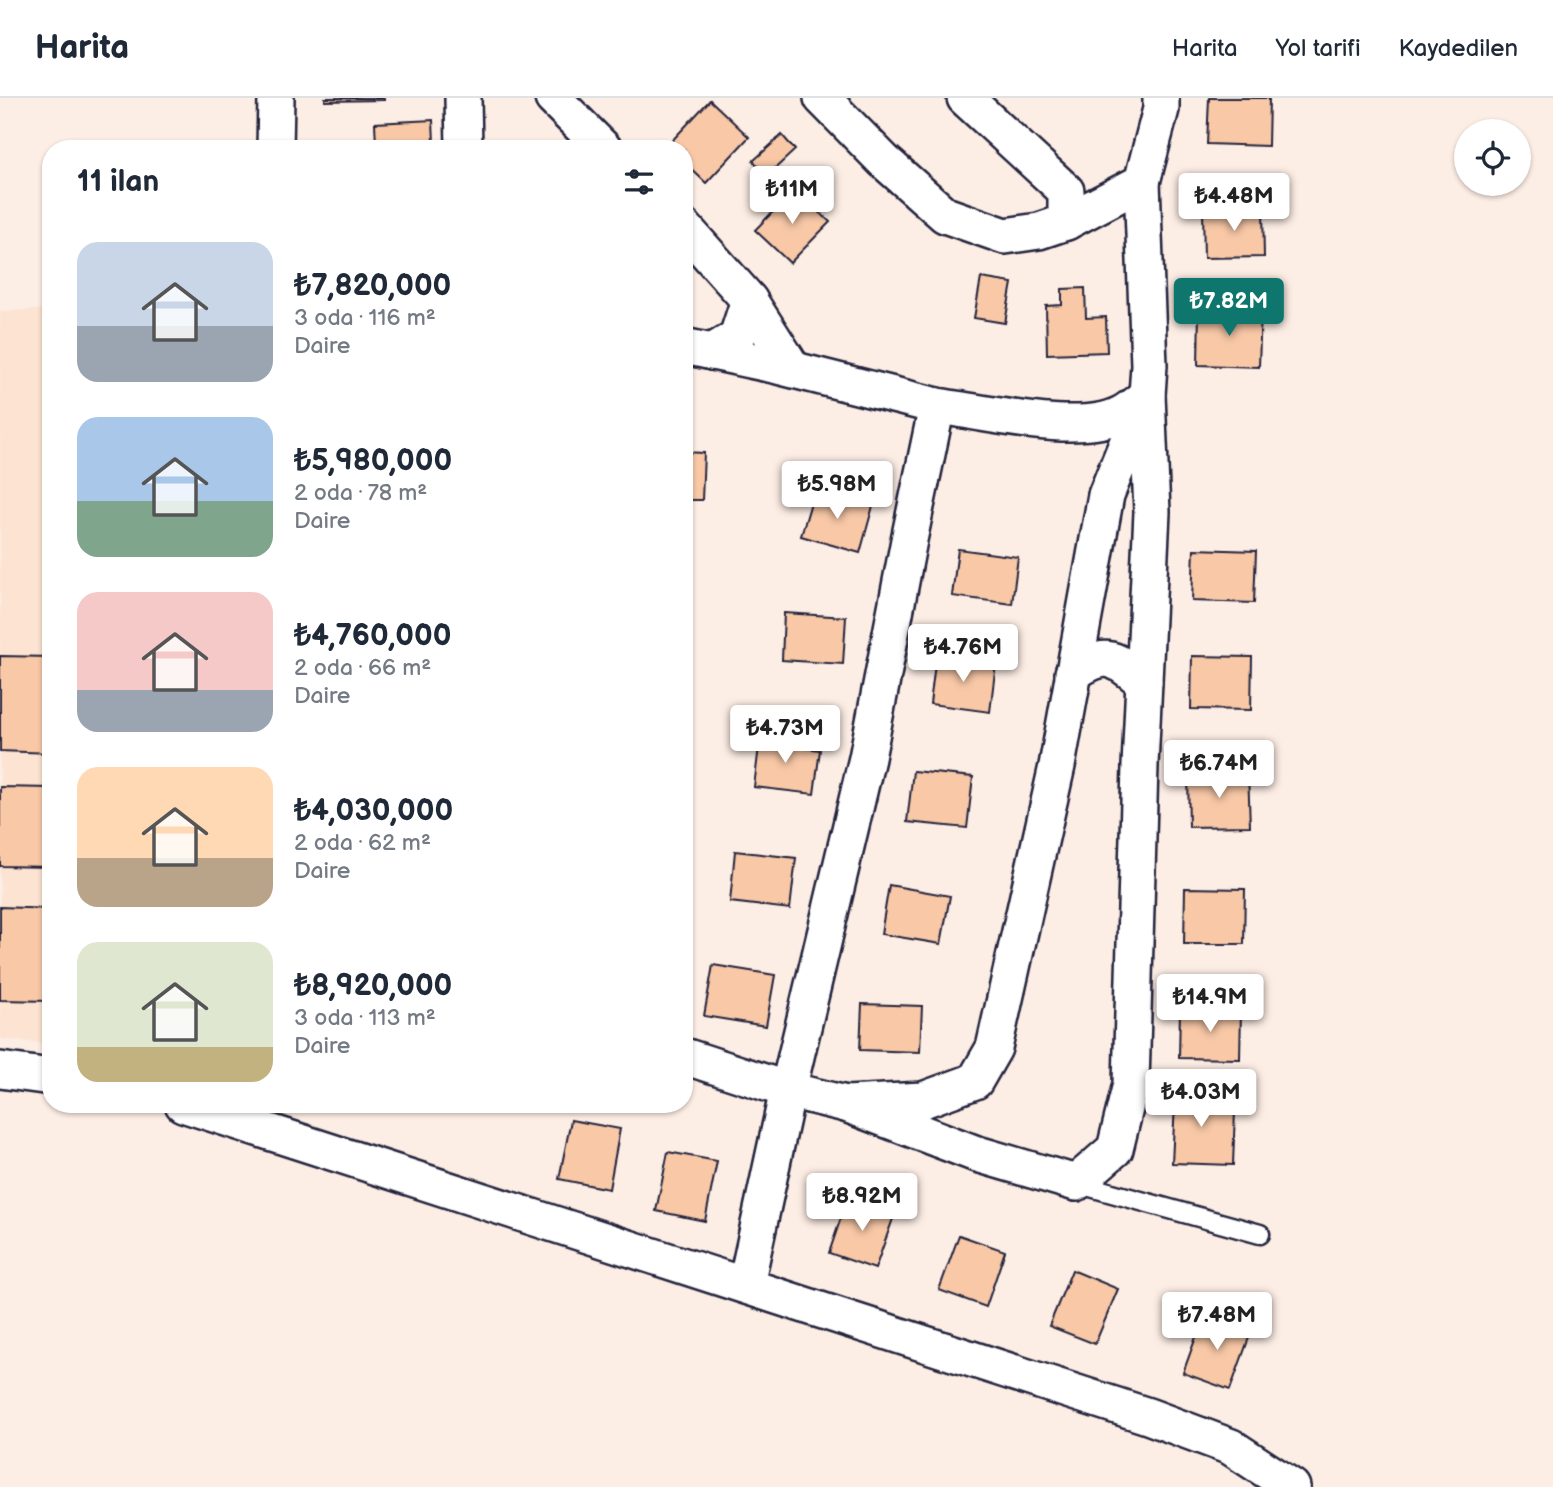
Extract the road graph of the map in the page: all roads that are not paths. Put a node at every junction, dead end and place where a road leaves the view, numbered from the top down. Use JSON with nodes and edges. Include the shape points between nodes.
{"nodes":[{"id":1,"x":275,"y":98,"type":"edge"},
{"id":2,"x":463,"y":98,"type":"edge"},
{"id":3,"x":553,"y":98,"type":"edge"},
{"id":4,"x":822,"y":98,"type":"edge"},
{"id":5,"x":965,"y":98,"type":"edge"},
{"id":6,"x":1161,"y":98,"type":"edge"},
{"id":7,"x":275,"y":140,"type":"edge"},
{"id":8,"x":464,"y":140,"type":"edge"},
{"id":9,"x":595,"y":140,"type":"edge"},
{"id":10,"x":1143,"y":182,"type":"junction"},
{"id":11,"x":1066,"y":222,"type":"junction"},
{"id":12,"x":693,"y":236,"type":"edge"},
{"id":13,"x":749,"y":300,"type":"junction"},
{"id":14,"x":698,"y":349,"type":"edge"},
{"id":15,"x":793,"y":369,"type":"junction"},
{"id":16,"x":1147,"y":395,"type":"junction"},
{"id":17,"x":937,"y":406,"type":"junction"},
{"id":18,"x":1073,"y":673,"type":"junction"},
{"id":19,"x":1144,"y":682,"type":"junction"},
{"id":20,"x":693,"y":1059,"type":"edge"},
{"id":21,"x":0,"y":1070,"type":"edge"},
{"id":22,"x":42,"y":1076,"type":"edge"},
{"id":23,"x":788,"y":1090,"type":"junction"},
{"id":24,"x":846,"y":1104,"type":"junction"},
{"id":25,"x":211,"y":1113,"type":"edge"},
{"id":26,"x":1076,"y":1183,"type":"junction"},
{"id":27,"x":1261,"y":1234,"type":"dead end"},
{"id":28,"x":746,"y":1284,"type":"junction"},
{"id":29,"x":1292,"y":1487,"type":"edge"}],
"edges":[{"from":1,"to":7,"type":"street"},
{"from":2,"to":8,"type":"street"},
{"from":3,"to":9,"type":"street"},
{"from":4,"to":11,"type":"street","via":[[945,215],[1005,236]]},
{"from":5,"to":11,"type":"street","via":[[1066,191]]},
{"from":6,"to":10,"type":"street"},
{"from":10,"to":11,"type":"street"},
{"from":10,"to":16,"type":"street"},
{"from":12,"to":13,"type":"street"},
{"from":13,"to":14,"type":"street","via":[[737,337]]},
{"from":13,"to":15,"type":"street"},
{"from":14,"to":15,"type":"street"},
{"from":15,"to":17,"type":"street"},
{"from":16,"to":17,"type":"street","via":[[1121,414],[1088,423]]},
{"from":16,"to":18,"type":"street","via":[[1105,495]]},
{"from":16,"to":19,"type":"street","via":[[1152,512]]},
{"from":17,"to":23,"type":"street","via":[[867,758]]},
{"from":18,"to":19,"type":"street","via":[[1105,658]]},
{"from":18,"to":24,"type":"street","via":[[994,1048],[975,1081],[923,1100]]},
{"from":19,"to":26,"type":"street","via":[[1131,1084],[1115,1149]]},
{"from":20,"to":23,"type":"street"},
{"from":21,"to":22,"type":"street"},
{"from":23,"to":24,"type":"street"},
{"from":23,"to":28,"type":"street"},
{"from":24,"to":26,"type":"street","via":[[974,1153]]},
{"from":25,"to":28,"type":"street"},
{"from":26,"to":27,"type":"lane"},
{"from":28,"to":29,"type":"street","via":[[1160,1420],[1231,1447]]}]}
